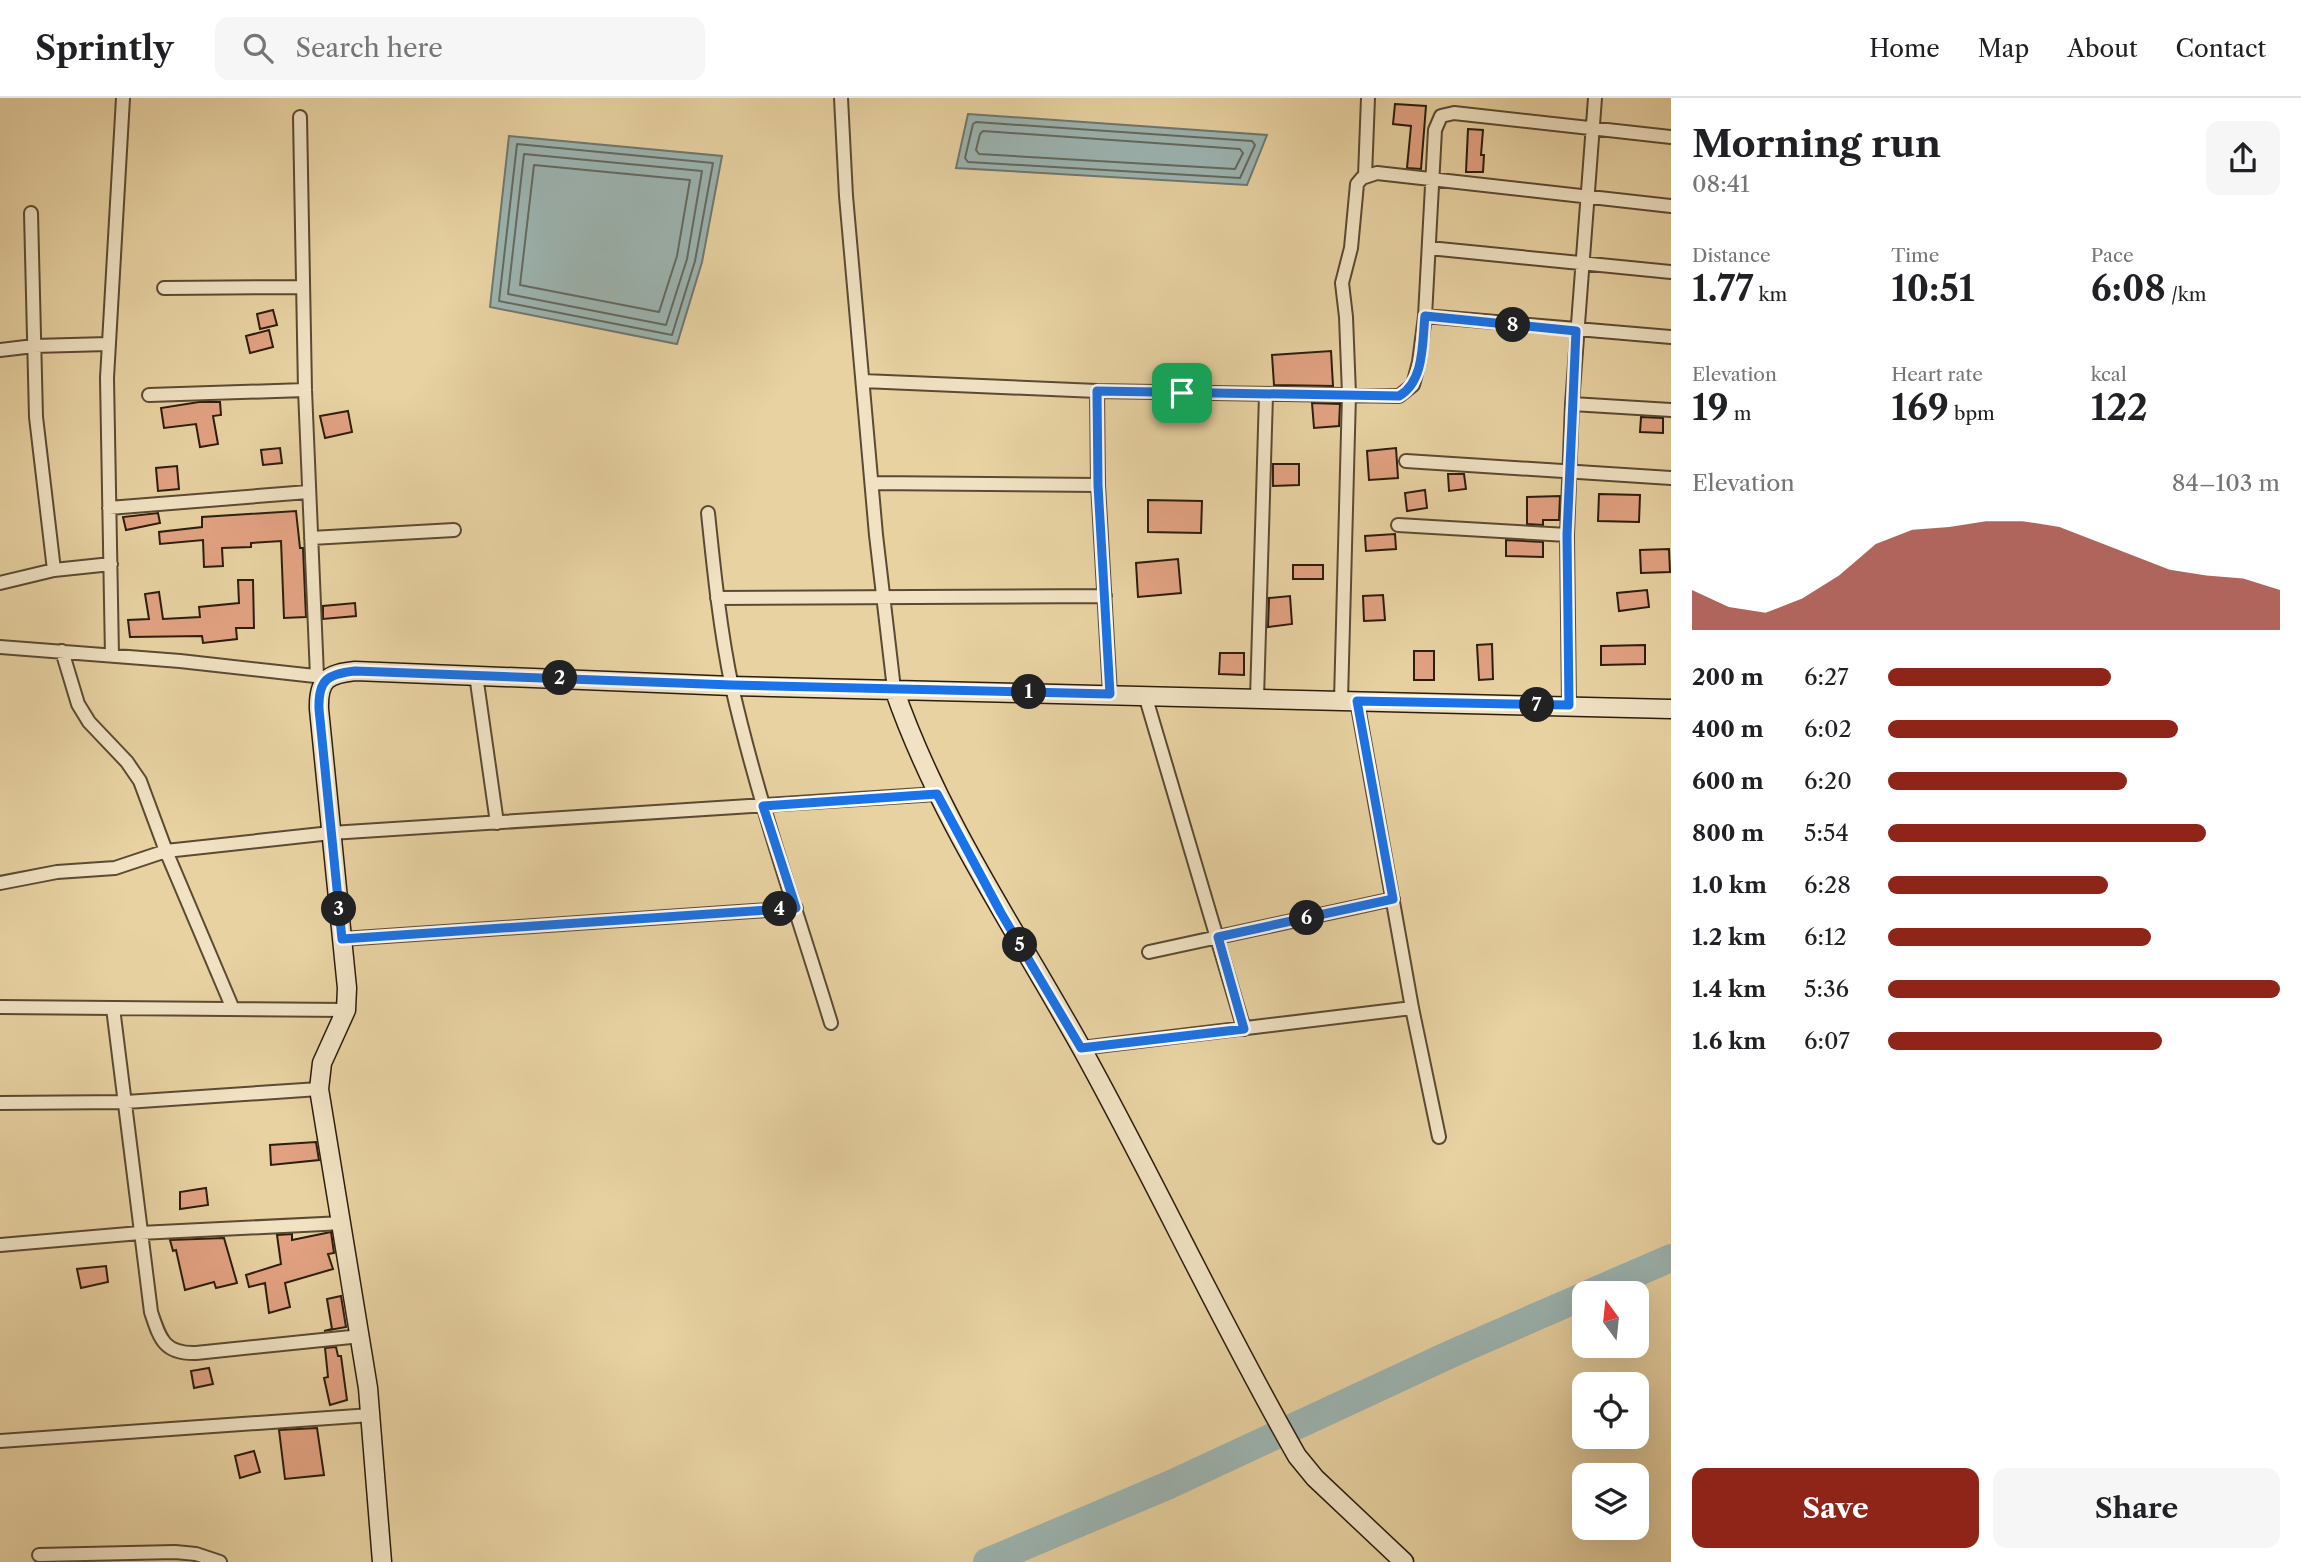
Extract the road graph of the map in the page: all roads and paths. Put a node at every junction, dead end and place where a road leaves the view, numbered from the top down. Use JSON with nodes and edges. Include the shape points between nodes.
{"nodes":[{"id":1,"x":123,"y":98,"type":"edge"},
{"id":2,"x":841,"y":98,"type":"edge"},
{"id":3,"x":1368,"y":98,"type":"edge"},
{"id":4,"x":1595,"y":98,"type":"edge"},
{"id":5,"x":300,"y":117,"type":"dead end"},
{"id":6,"x":1593,"y":128,"type":"junction"},
{"id":7,"x":1671,"y":136,"type":"edge"},
{"id":8,"x":1365,"y":176,"type":"junction"},
{"id":9,"x":1431,"y":178,"type":"junction"},
{"id":10,"x":1586,"y":198,"type":"junction"},
{"id":11,"x":1671,"y":206,"type":"edge"},
{"id":12,"x":32,"y":213,"type":"dead end"},
{"id":13,"x":1429,"y":248,"type":"junction"},
{"id":14,"x":1580,"y":264,"type":"junction"},
{"id":15,"x":1671,"y":272,"type":"edge"},
{"id":16,"x":302,"y":287,"type":"junction"},
{"id":17,"x":164,"y":288,"type":"dead end"},
{"id":18,"x":1425,"y":316,"type":"junction"},
{"id":19,"x":1576,"y":331,"type":"junction"},
{"id":20,"x":1671,"y":337,"type":"edge"},
{"id":21,"x":108,"y":344,"type":"junction"},
{"id":22,"x":34,"y":346,"type":"junction"},
{"id":23,"x":0,"y":350,"type":"edge"},
{"id":24,"x":863,"y":381,"type":"junction"},
{"id":25,"x":305,"y":390,"type":"junction"},
{"id":26,"x":1097,"y":391,"type":"junction"},
{"id":27,"x":1349,"y":394,"type":"junction"},
{"id":28,"x":149,"y":395,"type":"dead end"},
{"id":29,"x":1266,"y":395,"type":"junction"},
{"id":30,"x":1572,"y":404,"type":"junction"},
{"id":31,"x":1671,"y":410,"type":"edge"},
{"id":32,"x":1406,"y":461,"type":"dead end"},
{"id":33,"x":1570,"y":471,"type":"junction"},
{"id":34,"x":1671,"y":478,"type":"edge"},
{"id":35,"x":872,"y":483,"type":"junction"},
{"id":36,"x":1098,"y":485,"type":"junction"},
{"id":37,"x":308,"y":492,"type":"junction"},
{"id":38,"x":109,"y":509,"type":"junction"},
{"id":39,"x":708,"y":513,"type":"dead end"},
{"id":40,"x":1398,"y":525,"type":"dead end"},
{"id":41,"x":454,"y":530,"type":"dead end"},
{"id":42,"x":1567,"y":535,"type":"junction"},
{"id":43,"x":311,"y":538,"type":"junction"},
{"id":44,"x":110,"y":564,"type":"junction"},
{"id":45,"x":54,"y":570,"type":"junction"},
{"id":46,"x":0,"y":583,"type":"edge"},
{"id":47,"x":1105,"y":596,"type":"junction"},
{"id":48,"x":717,"y":598,"type":"junction"},
{"id":49,"x":882,"y":598,"type":"junction"},
{"id":50,"x":0,"y":647,"type":"edge"},
{"id":51,"x":62,"y":650,"type":"junction"},
{"id":52,"x":112,"y":656,"type":"junction"},
{"id":53,"x":476,"y":675,"type":"junction"},
{"id":54,"x":323,"y":677,"type":"junction"},
{"id":55,"x":732,"y":685,"type":"junction"},
{"id":56,"x":894,"y":689,"type":"junction"},
{"id":57,"x":1110,"y":694,"type":"junction"},
{"id":58,"x":1145,"y":695,"type":"junction"},
{"id":59,"x":1258,"y":698,"type":"junction"},
{"id":60,"x":1349,"y":701,"type":"junction"},
{"id":61,"x":1569,"y":705,"type":"junction"},
{"id":62,"x":1671,"y":709,"type":"edge"},
{"id":63,"x":937,"y":794,"type":"junction"},
{"id":64,"x":763,"y":806,"type":"junction"},
{"id":65,"x":497,"y":823,"type":"junction"},
{"id":66,"x":331,"y":833,"type":"junction"},
{"id":67,"x":166,"y":851,"type":"junction"},
{"id":68,"x":0,"y":883,"type":"edge"},
{"id":69,"x":1393,"y":899,"type":"junction"},
{"id":70,"x":796,"y":908,"type":"junction"},
{"id":71,"x":1218,"y":937,"type":"junction"},
{"id":72,"x":342,"y":939,"type":"junction"},
{"id":73,"x":1149,"y":952,"type":"dead end"},
{"id":74,"x":0,"y":1007,"type":"edge"},
{"id":75,"x":113,"y":1008,"type":"junction"},
{"id":76,"x":1412,"y":1008,"type":"junction"},
{"id":77,"x":233,"y":1009,"type":"junction"},
{"id":78,"x":346,"y":1010,"type":"junction"},
{"id":79,"x":831,"y":1023,"type":"dead end"},
{"id":80,"x":1244,"y":1029,"type":"junction"},
{"id":81,"x":1081,"y":1048,"type":"junction"},
{"id":82,"x":319,"y":1089,"type":"junction"},
{"id":83,"x":126,"y":1102,"type":"junction"},
{"id":84,"x":0,"y":1103,"type":"edge"},
{"id":85,"x":1440,"y":1137,"type":"dead end"},
{"id":86,"x":343,"y":1223,"type":"junction"},
{"id":87,"x":141,"y":1233,"type":"junction"},
{"id":88,"x":0,"y":1245,"type":"edge"},
{"id":89,"x":361,"y":1336,"type":"junction"},
{"id":90,"x":370,"y":1415,"type":"junction"},
{"id":91,"x":0,"y":1441,"type":"edge"},
{"id":92,"x":39,"y":1555,"type":"dead end"},
{"id":93,"x":220,"y":1562,"type":"edge"},
{"id":94,"x":382,"y":1562,"type":"edge"},
{"id":95,"x":1404,"y":1562,"type":"edge"}],
"edges":[{"from":1,"to":21,"type":"street"},
{"from":2,"to":24,"type":"street"},
{"from":3,"to":8,"type":"street"},
{"from":4,"to":6,"type":"street"},
{"from":5,"to":16,"type":"street"},
{"from":6,"to":7,"type":"street"},
{"from":6,"to":9,"type":"street","via":[[1448,113],[1437,121]]},
{"from":6,"to":10,"type":"street"},
{"from":8,"to":9,"type":"street"},
{"from":8,"to":27,"type":"street","via":[[1355,192],[1351,248],[1342,276]]},
{"from":9,"to":10,"type":"street"},
{"from":9,"to":13,"type":"street"},
{"from":10,"to":11,"type":"street"},
{"from":10,"to":14,"type":"street"},
{"from":12,"to":22,"type":"street"},
{"from":13,"to":14,"type":"street"},
{"from":13,"to":18,"type":"street"},
{"from":14,"to":15,"type":"street"},
{"from":14,"to":19,"type":"street"},
{"from":16,"to":17,"type":"street"},
{"from":16,"to":25,"type":"street"},
{"from":18,"to":19,"type":"street"},
{"from":18,"to":27,"type":"street","via":[[1413,385],[1389,397]]},
{"from":19,"to":20,"type":"street"},
{"from":19,"to":30,"type":"street"},
{"from":21,"to":22,"type":"street"},
{"from":21,"to":38,"type":"street"},
{"from":22,"to":23,"type":"street"},
{"from":22,"to":45,"type":"street","via":[[36,417]]},
{"from":24,"to":26,"type":"street"},
{"from":24,"to":35,"type":"street"},
{"from":25,"to":28,"type":"street"},
{"from":25,"to":37,"type":"street"},
{"from":26,"to":29,"type":"street"},
{"from":26,"to":36,"type":"street"},
{"from":27,"to":29,"type":"street"},
{"from":27,"to":60,"type":"street"},
{"from":29,"to":59,"type":"street"},
{"from":30,"to":31,"type":"street"},
{"from":30,"to":33,"type":"street"},
{"from":32,"to":33,"type":"street"},
{"from":33,"to":34,"type":"street"},
{"from":33,"to":42,"type":"street"},
{"from":35,"to":36,"type":"street"},
{"from":35,"to":49,"type":"street"},
{"from":36,"to":47,"type":"street"},
{"from":37,"to":38,"type":"street"},
{"from":37,"to":43,"type":"street"},
{"from":38,"to":44,"type":"street"},
{"from":39,"to":48,"type":"street"},
{"from":40,"to":42,"type":"street"},
{"from":41,"to":43,"type":"street"},
{"from":42,"to":61,"type":"street"},
{"from":43,"to":54,"type":"street"},
{"from":44,"to":45,"type":"street"},
{"from":44,"to":52,"type":"street"},
{"from":45,"to":46,"type":"street"},
{"from":47,"to":49,"type":"street"},
{"from":47,"to":57,"type":"street"},
{"from":48,"to":49,"type":"street"},
{"from":48,"to":55,"type":"street"},
{"from":49,"to":56,"type":"street"},
{"from":50,"to":51,"type":"street"},
{"from":51,"to":52,"type":"street"},
{"from":51,"to":67,"type":"street","via":[[78,704],[140,780]]},
{"from":52,"to":54,"type":"street"},
{"from":53,"to":54,"type":"street","via":[[355,671]]},
{"from":53,"to":55,"type":"street"},
{"from":53,"to":65,"type":"street"},
{"from":54,"to":66,"type":"street","via":[[318,695]]},
{"from":55,"to":56,"type":"street"},
{"from":55,"to":64,"type":"street"},
{"from":56,"to":57,"type":"street"},
{"from":56,"to":63,"type":"street"},
{"from":57,"to":58,"type":"street"},
{"from":58,"to":59,"type":"street"},
{"from":58,"to":71,"type":"street"},
{"from":59,"to":60,"type":"street"},
{"from":60,"to":61,"type":"street"},
{"from":60,"to":69,"type":"street"},
{"from":61,"to":62,"type":"street"},
{"from":63,"to":64,"type":"street"},
{"from":63,"to":81,"type":"street"},
{"from":64,"to":65,"type":"street"},
{"from":64,"to":70,"type":"street"},
{"from":65,"to":66,"type":"street"},
{"from":66,"to":67,"type":"street"},
{"from":66,"to":72,"type":"street"},
{"from":67,"to":68,"type":"street","via":[[115,868],[57,872]]},
{"from":67,"to":77,"type":"street"},
{"from":69,"to":71,"type":"street"},
{"from":69,"to":76,"type":"street"},
{"from":70,"to":72,"type":"street"},
{"from":70,"to":79,"type":"street"},
{"from":71,"to":73,"type":"street"},
{"from":71,"to":80,"type":"street"},
{"from":72,"to":78,"type":"street"},
{"from":74,"to":75,"type":"street"},
{"from":75,"to":77,"type":"street"},
{"from":75,"to":83,"type":"street"},
{"from":76,"to":80,"type":"street"},
{"from":76,"to":85,"type":"street"},
{"from":77,"to":78,"type":"street"},
{"from":78,"to":82,"type":"street","via":[[322,1063]]},
{"from":80,"to":81,"type":"street"},
{"from":81,"to":95,"type":"street","via":[[1297,1456]]},
{"from":82,"to":83,"type":"street"},
{"from":82,"to":86,"type":"street"},
{"from":83,"to":84,"type":"street"},
{"from":83,"to":87,"type":"street"},
{"from":86,"to":87,"type":"street"},
{"from":86,"to":89,"type":"street"},
{"from":87,"to":88,"type":"street"},
{"from":87,"to":89,"type":"street","via":[[152,1312],[169,1349],[196,1353]]},
{"from":89,"to":90,"type":"street"},
{"from":90,"to":91,"type":"street"},
{"from":90,"to":94,"type":"street"},
{"from":92,"to":93,"type":"street","via":[[175,1552],[196,1553]]}]}
